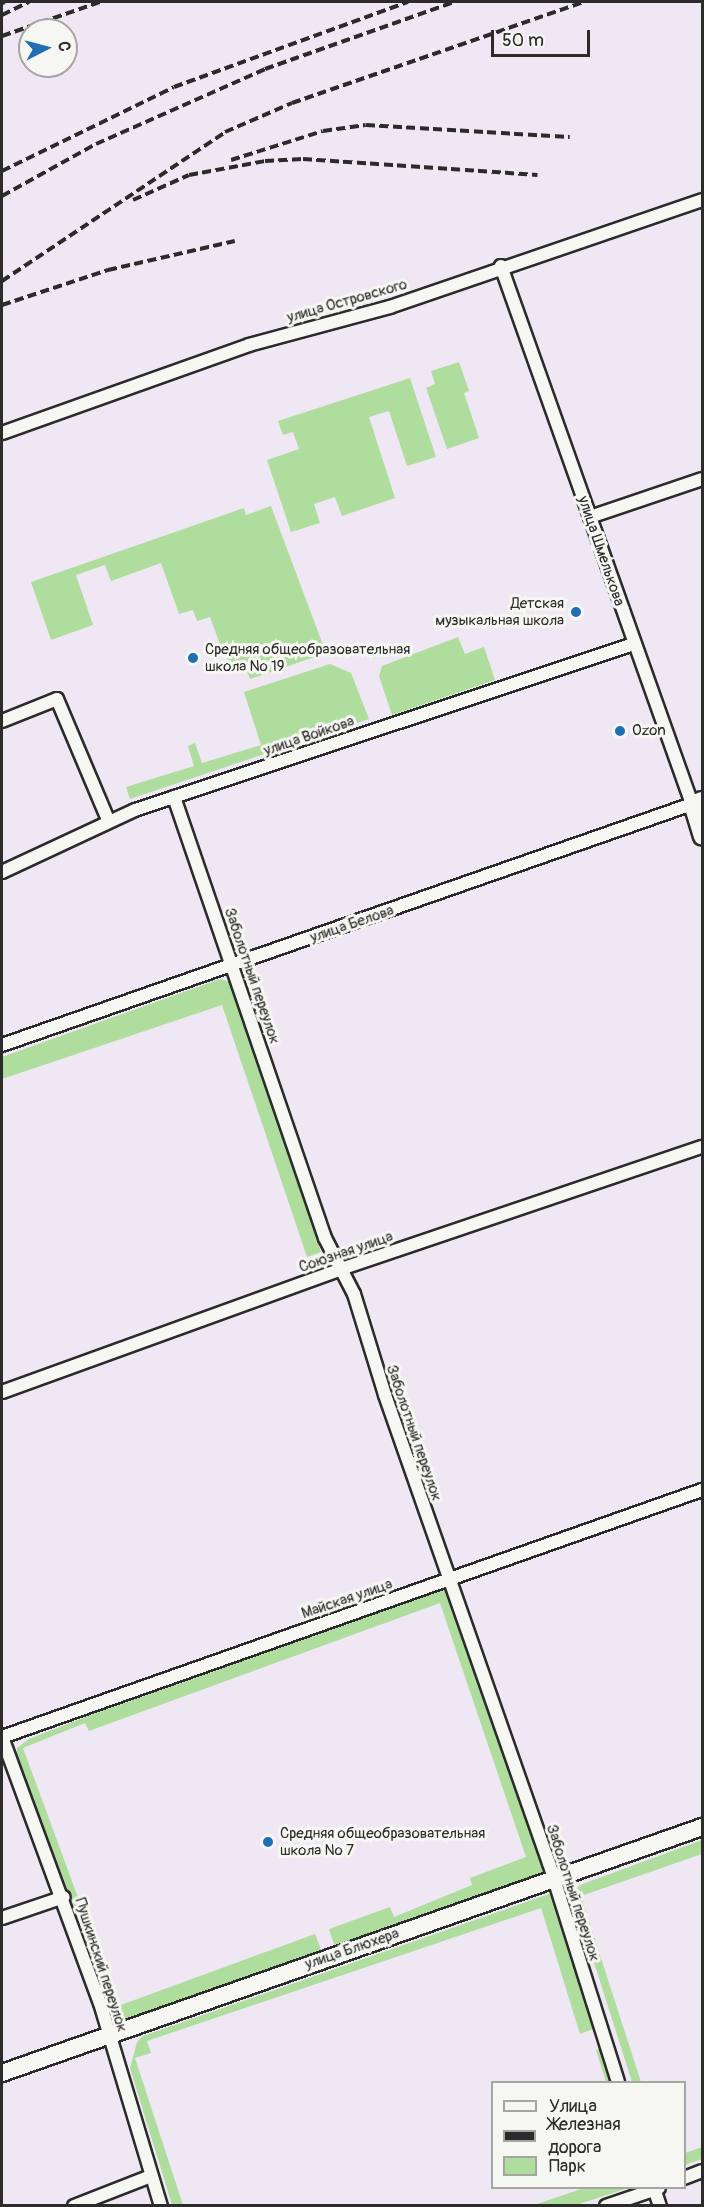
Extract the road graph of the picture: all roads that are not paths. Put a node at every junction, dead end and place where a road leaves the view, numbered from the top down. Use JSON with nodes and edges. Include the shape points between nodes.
{"nodes":[{"id":1,"x":702,"y":200,"type":"edge"},
{"id":2,"x":501,"y":266,"type":"junction"},
{"id":3,"x":2,"y":433,"type":"edge"},
{"id":4,"x":702,"y":478,"type":"edge"},
{"id":5,"x":590,"y":517,"type":"junction"},
{"id":6,"x":633,"y":644,"type":"junction"},
{"id":7,"x":2,"y":721,"type":"edge"},
{"id":8,"x":174,"y":797,"type":"junction"},
{"id":9,"x":697,"y":802,"type":"edge"},
{"id":10,"x":108,"y":820,"type":"junction"},
{"id":11,"x":702,"y":836,"type":"edge"},
{"id":12,"x":2,"y":872,"type":"edge"},
{"id":13,"x":233,"y":965,"type":"junction"},
{"id":14,"x":2,"y":1045,"type":"edge"},
{"id":15,"x":702,"y":1147,"type":"edge"},
{"id":16,"x":341,"y":1269,"type":"junction"},
{"id":17,"x":2,"y":1392,"type":"edge"},
{"id":18,"x":702,"y":1490,"type":"edge"},
{"id":19,"x":448,"y":1579,"type":"junction"},
{"id":20,"x":2,"y":1737,"type":"edge"},
{"id":21,"x":702,"y":1827,"type":"edge"},
{"id":22,"x":553,"y":1880,"type":"junction"},
{"id":23,"x":64,"y":1897,"type":"junction"},
{"id":24,"x":2,"y":1918,"type":"edge"},
{"id":25,"x":109,"y":2035,"type":"junction"},
{"id":26,"x":2,"y":2073,"type":"edge"},
{"id":27,"x":618,"y":2081,"type":"edge"},
{"id":28,"x":702,"y":2171,"type":"edge"},
{"id":29,"x":151,"y":2176,"type":"junction"},
{"id":30,"x":686,"y":2177,"type":"edge"},
{"id":31,"x":652,"y":2189,"type":"edge"},
{"id":32,"x":655,"y":2189,"type":"edge"},
{"id":33,"x":74,"y":2205,"type":"edge"},
{"id":34,"x":160,"y":2205,"type":"edge"},
{"id":35,"x":606,"y":2205,"type":"edge"},
{"id":36,"x":660,"y":2205,"type":"edge"}],
"edges":[{"from":1,"to":2,"type":"street","name":"улица Островского"},
{"from":2,"to":3,"type":"street","name":"улица Островского","via":[[390,307],[249,345]]},
{"from":2,"to":5,"type":"street","name":"улица Шмелькова"},
{"from":4,"to":5,"type":"street"},
{"from":5,"to":6,"type":"street","name":"улица Шмелькова"},
{"from":6,"to":8,"type":"street","name":"улица Войкова"},
{"from":6,"to":9,"type":"street","name":"улица Шмелькова"},
{"from":7,"to":10,"type":"street","via":[[57,699]]},
{"from":8,"to":10,"type":"street","name":"улица Войкова"},
{"from":8,"to":13,"type":"street","name":"Заболотный переулок"},
{"from":9,"to":11,"type":"street","name":"улица Шмелькова"},
{"from":9,"to":13,"type":"street","name":"улица Белова"},
{"from":10,"to":12,"type":"street","name":"улица Войкова"},
{"from":13,"to":14,"type":"street","name":"улица Белова"},
{"from":13,"to":16,"type":"street","name":"Заболотный переулок","via":[[324,1238]]},
{"from":15,"to":16,"type":"street","name":"Союзная улица"},
{"from":16,"to":17,"type":"street","name":"Союзная улица"},
{"from":16,"to":19,"type":"street","name":"Заболотный переулок","via":[[354,1294]]},
{"from":18,"to":19,"type":"street","name":"Майская улица"},
{"from":19,"to":20,"type":"street","name":"Майская улица"},
{"from":19,"to":22,"type":"street","name":"Заболотный переулок"},
{"from":20,"to":23,"type":"street","name":"Пушкинский переулок"},
{"from":21,"to":22,"type":"street","name":"улица Блюхера"},
{"from":22,"to":25,"type":"street","name":"улица Блюхера"},
{"from":22,"to":27,"type":"street","name":"Заболотный переулок"},
{"from":23,"to":24,"type":"street"},
{"from":23,"to":25,"type":"street","name":"Пушкинский переулок"},
{"from":25,"to":26,"type":"street","name":"улица Блюхера"},
{"from":25,"to":29,"type":"street","name":"Пушкинский переулок"},
{"from":28,"to":30,"type":"street"},
{"from":29,"to":33,"type":"street"},
{"from":29,"to":34,"type":"street","name":"Пушкинский переулок"},
{"from":31,"to":35,"type":"street"},
{"from":32,"to":36,"type":"street"}]}
